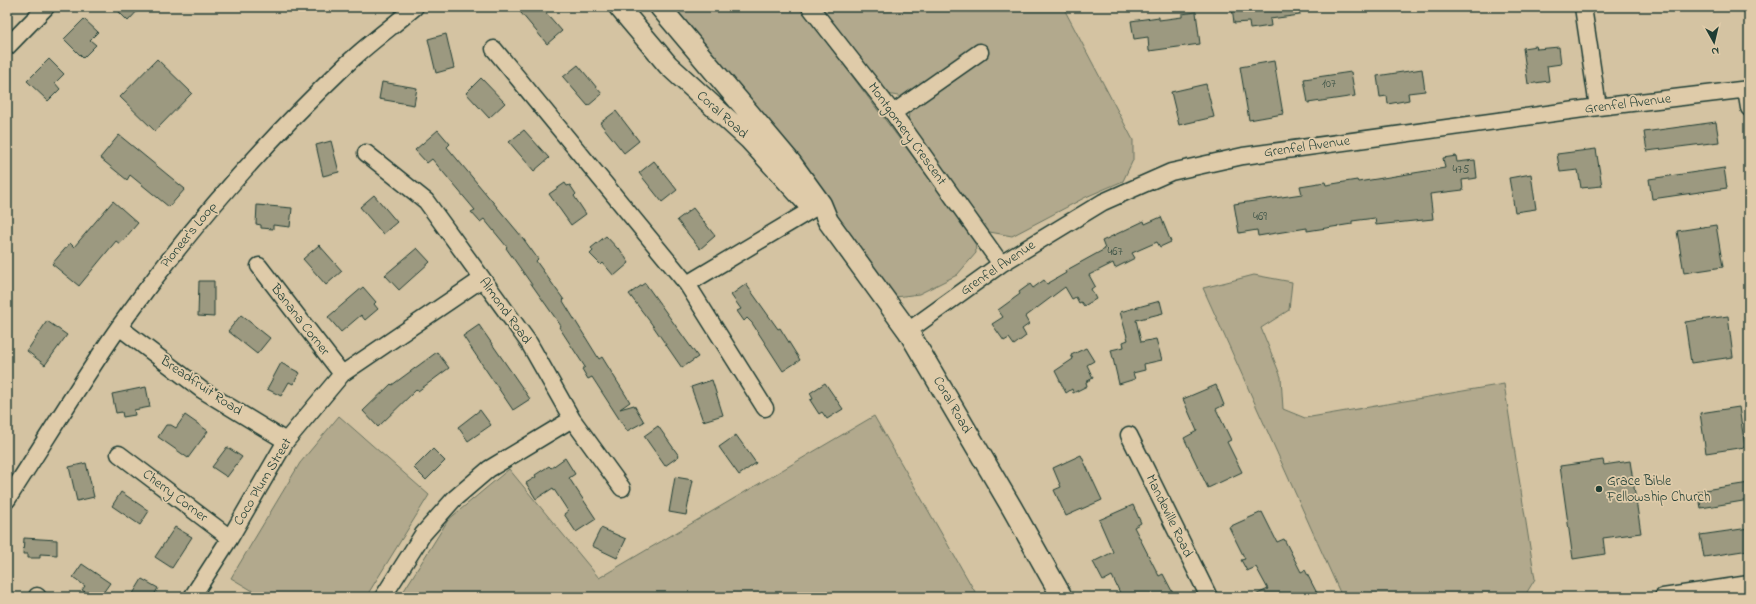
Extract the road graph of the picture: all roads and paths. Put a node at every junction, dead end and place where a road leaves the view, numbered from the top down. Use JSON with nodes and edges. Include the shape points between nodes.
{"nodes":[{"id":1,"x":46,"y":7,"type":"edge"},
{"id":2,"x":415,"y":7,"type":"edge"},
{"id":3,"x":619,"y":7,"type":"edge"},
{"id":4,"x":660,"y":7,"type":"edge"},
{"id":5,"x":810,"y":7,"type":"edge"},
{"id":6,"x":1583,"y":7,"type":"edge"},
{"id":7,"x":7,"y":47,"type":"edge"},
{"id":8,"x":494,"y":49,"type":"dead end"},
{"id":9,"x":980,"y":52,"type":"dead end"},
{"id":10,"x":1748,"y":89,"type":"edge"},
{"id":11,"x":1598,"y":107,"type":"junction"},
{"id":12,"x":1749,"y":108,"type":"edge"},
{"id":13,"x":893,"y":113,"type":"junction"},
{"id":14,"x":366,"y":153,"type":"dead end"},
{"id":15,"x":820,"y":212,"type":"junction"},
{"id":16,"x":1001,"y":264,"type":"junction"},
{"id":17,"x":259,"y":266,"type":"dead end"},
{"id":18,"x":482,"y":279,"type":"junction"},
{"id":19,"x":687,"y":284,"type":"junction"},
{"id":20,"x":119,"y":327,"type":"junction"},
{"id":21,"x":908,"y":331,"type":"junction"},
{"id":22,"x":342,"y":374,"type":"junction"},
{"id":23,"x":765,"y":408,"type":"dead end"},
{"id":24,"x":572,"y":419,"type":"junction"},
{"id":25,"x":1128,"y":435,"type":"dead end"},
{"id":26,"x":286,"y":441,"type":"junction"},
{"id":27,"x":120,"y":454,"type":"dead end"},
{"id":28,"x":622,"y":488,"type":"dead end"},
{"id":29,"x":7,"y":500,"type":"edge"},
{"id":30,"x":230,"y":538,"type":"junction"},
{"id":31,"x":1749,"y":584,"type":"edge"},
{"id":32,"x":192,"y":597,"type":"edge"},
{"id":33,"x":383,"y":597,"type":"edge"},
{"id":34,"x":1062,"y":597,"type":"edge"},
{"id":35,"x":1209,"y":597,"type":"edge"},
{"id":36,"x":1663,"y":597,"type":"edge"}],
"edges":[{"from":1,"to":7,"type":"street"},
{"from":2,"to":20,"type":"street","name":"Pioneer's Loop","via":[[349,62],[248,165],[165,265]]},
{"from":3,"to":15,"type":"main road","name":"Coral Road","via":[[668,65],[749,139]]},
{"from":4,"to":15,"type":"main road","name":"Coral Road","via":[[792,164]]},
{"from":5,"to":13,"type":"street","name":"Montgomery Crescent"},
{"from":6,"to":11,"type":"street"},
{"from":8,"to":19,"type":"street"},
{"from":9,"to":13,"type":"street"},
{"from":10,"to":11,"type":"street","name":"Grenfel Avenue"},
{"from":10,"to":12,"type":"street"},
{"from":11,"to":16,"type":"street","name":"Grenfel Avenue","via":[[1243,156],[1171,172],[1103,202]]},
{"from":13,"to":16,"type":"street","name":"Montgomery Crescent"},
{"from":14,"to":18,"type":"street","name":"Almond Road","via":[[426,202]]},
{"from":15,"to":19,"type":"street"},
{"from":15,"to":21,"type":"main road","name":"Coral Road"},
{"from":16,"to":21,"type":"street","name":"Grenfel Avenue"},
{"from":17,"to":22,"type":"street","name":"Banana Corner"},
{"from":18,"to":22,"type":"street","name":"Coco Plum Street"},
{"from":18,"to":24,"type":"street","name":"Almond Road","via":[[538,357]]},
{"from":19,"to":23,"type":"street"},
{"from":20,"to":26,"type":"street","name":"Breadfruit Road","via":[[202,390]]},
{"from":20,"to":29,"type":"street","name":"Pioneer's Loop"},
{"from":21,"to":34,"type":"main road","name":"Coral Road"},
{"from":22,"to":26,"type":"street","name":"Coco Plum Street"},
{"from":24,"to":28,"type":"street","name":"Almond Road"},
{"from":24,"to":33,"type":"street","via":[[489,469],[454,499],[423,534]]},
{"from":25,"to":35,"type":"street","name":"Mandeville Road"},
{"from":26,"to":30,"type":"street","name":"Coco Plum Street"},
{"from":27,"to":30,"type":"street","name":"Cherry Corner"},
{"from":30,"to":32,"type":"street","name":"Coco Plum Street"},
{"from":31,"to":36,"type":"street"}]}
